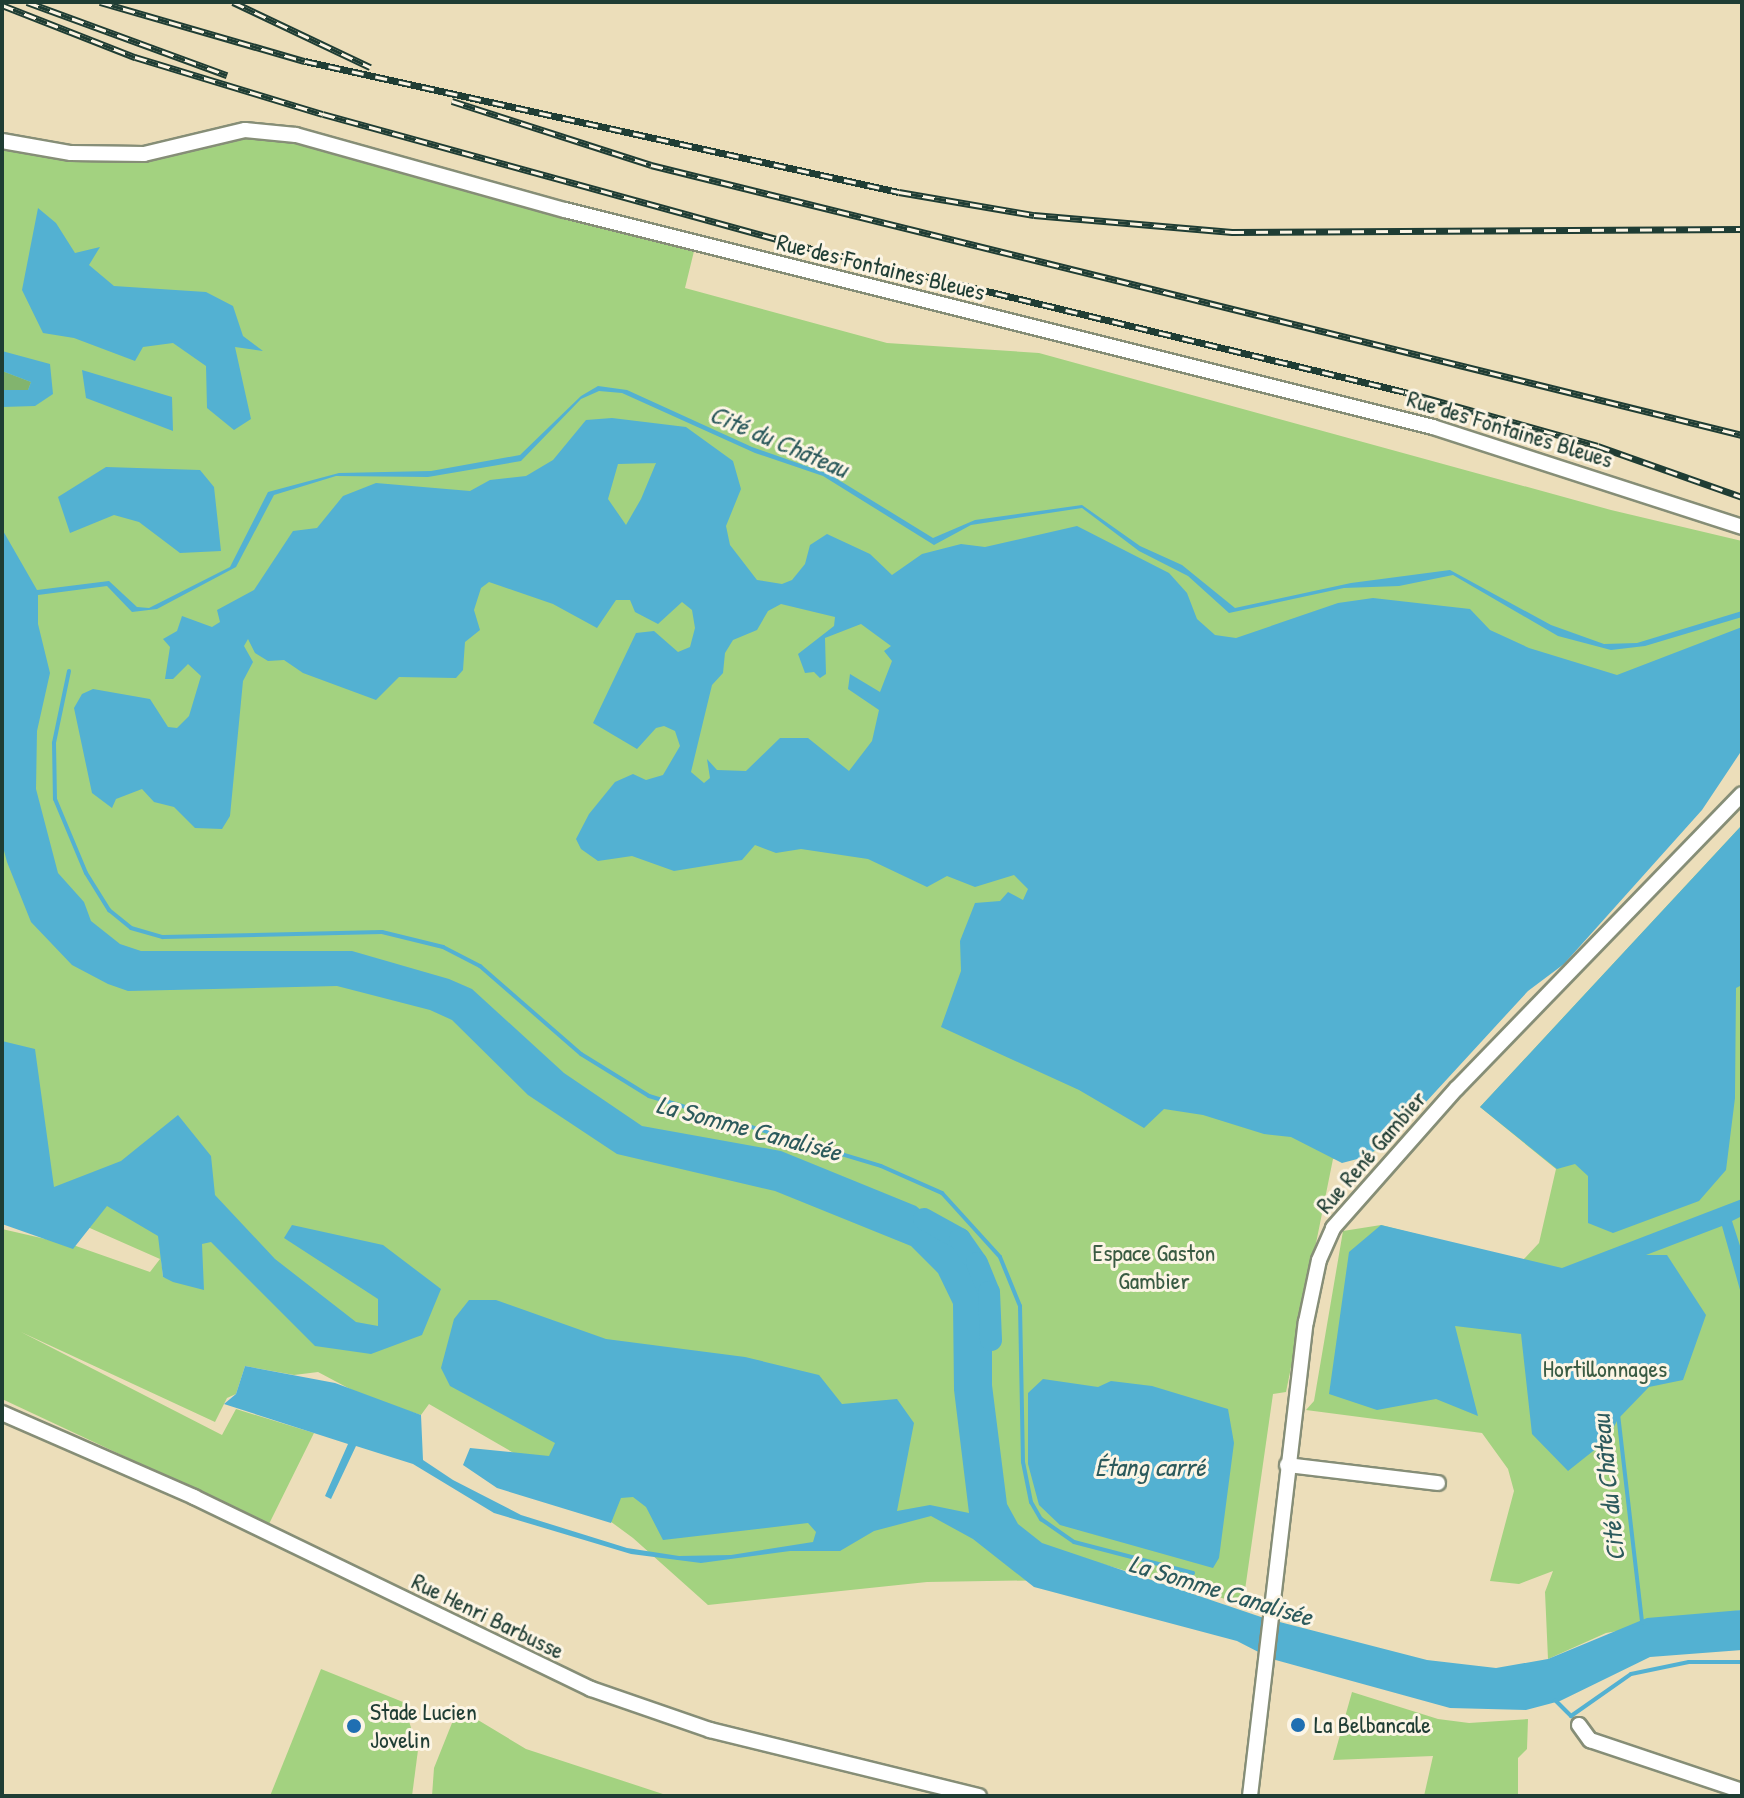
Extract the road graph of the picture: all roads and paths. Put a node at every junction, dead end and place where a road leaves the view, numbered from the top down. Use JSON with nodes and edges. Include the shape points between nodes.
{"nodes":[{"id":1,"x":2,"y":141,"type":"edge"},
{"id":2,"x":1742,"y":527,"type":"edge"},
{"id":3,"x":1742,"y":794,"type":"edge"},
{"id":4,"x":2,"y":1413,"type":"edge"},
{"id":5,"x":1287,"y":1465,"type":"junction"},
{"id":6,"x":1438,"y":1483,"type":"dead end"},
{"id":7,"x":1579,"y":1725,"type":"dead end"},
{"id":8,"x":1742,"y":1791,"type":"edge"},
{"id":9,"x":979,"y":1796,"type":"edge"},
{"id":10,"x":1250,"y":1796,"type":"edge"}],
"edges":[{"from":1,"to":2,"type":"street","name":"Rue des Fontaines Bleues","via":[[71,153],[144,154],[245,130],[296,135],[565,210],[1433,427]]},
{"from":3,"to":5,"type":"street","name":"Rue René Gambier","via":[[1457,1088],[1333,1228],[1314,1280]]},
{"from":4,"to":9,"type":"street","name":"Rue Henri Barbusse","via":[[194,1497],[591,1689],[710,1730]]},
{"from":5,"to":6,"type":"street"},
{"from":5,"to":10,"type":"street","name":"Rue René Gambier"},
{"from":7,"to":8,"type":"street","via":[[1590,1740]]}]}
